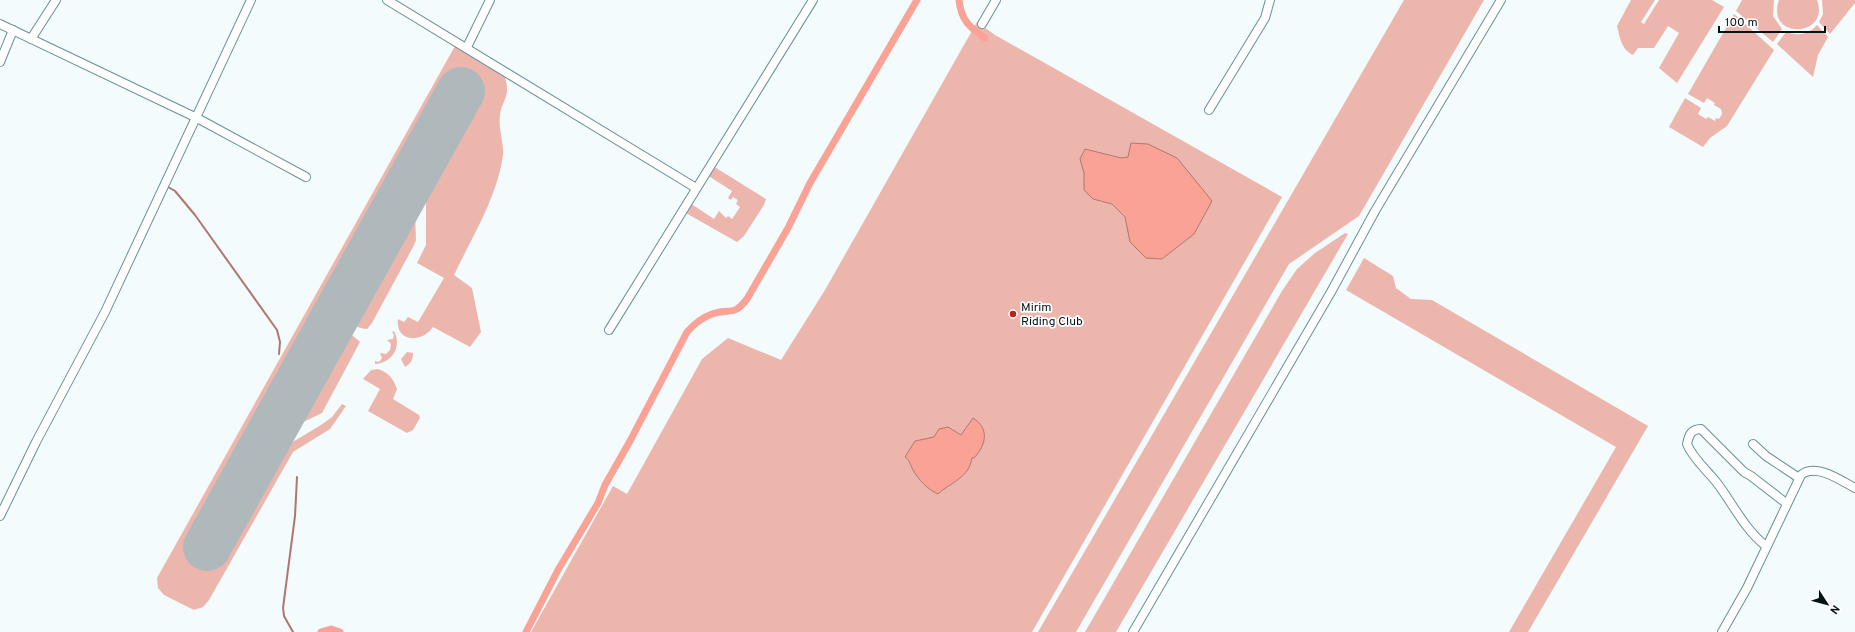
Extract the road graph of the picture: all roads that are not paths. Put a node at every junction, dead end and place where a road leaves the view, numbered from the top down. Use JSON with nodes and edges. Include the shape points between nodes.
{"nodes":[{"id":1,"x":56,"y":0,"type":"edge"},
{"id":2,"x":251,"y":0,"type":"edge"},
{"id":3,"x":387,"y":0,"type":"edge"},
{"id":4,"x":490,"y":0,"type":"edge"},
{"id":5,"x":813,"y":0,"type":"edge"},
{"id":6,"x":996,"y":0,"type":"edge"},
{"id":7,"x":1270,"y":0,"type":"edge"},
{"id":8,"x":1501,"y":0,"type":"edge"},
{"id":9,"x":0,"y":24,"type":"edge"},
{"id":10,"x":982,"y":24,"type":"dead end"},
{"id":11,"x":13,"y":30,"type":"junction"},
{"id":12,"x":31,"y":39,"type":"junction"},
{"id":13,"x":467,"y":47,"type":"junction"},
{"id":14,"x":0,"y":62,"type":"edge"},
{"id":15,"x":1209,"y":110,"type":"dead end"},
{"id":16,"x":197,"y":118,"type":"junction"},
{"id":17,"x":306,"y":177,"type":"dead end"},
{"id":18,"x":696,"y":188,"type":"junction"},
{"id":19,"x":609,"y":330,"type":"dead end"},
{"id":20,"x":1753,"y":444,"type":"dead end"},
{"id":21,"x":1799,"y":478,"type":"junction"},
{"id":22,"x":1855,"y":488,"type":"edge"},
{"id":23,"x":1786,"y":504,"type":"junction"},
{"id":24,"x":0,"y":516,"type":"edge"},
{"id":25,"x":1766,"y":546,"type":"junction"},
{"id":26,"x":1133,"y":632,"type":"edge"},
{"id":27,"x":1722,"y":632,"type":"edge"}],
"edges":[{"from":1,"to":12,"type":"street"},
{"from":2,"to":16,"type":"street"},
{"from":3,"to":13,"type":"street"},
{"from":4,"to":13,"type":"street"},
{"from":5,"to":18,"type":"street"},
{"from":6,"to":10,"type":"street"},
{"from":7,"to":15,"type":"street","via":[[1265,18]]},
{"from":8,"to":26,"type":"street","via":[[1375,211],[1331,292]]},
{"from":9,"to":11,"type":"street"},
{"from":11,"to":12,"type":"street"},
{"from":11,"to":14,"type":"street"},
{"from":12,"to":16,"type":"street"},
{"from":13,"to":18,"type":"street"},
{"from":16,"to":17,"type":"street"},
{"from":16,"to":24,"type":"street","via":[[105,312]]},
{"from":18,"to":19,"type":"street"},
{"from":20,"to":21,"type":"street"},
{"from":21,"to":22,"type":"street","via":[[1806,470],[1814,470]]},
{"from":21,"to":23,"type":"street"},
{"from":23,"to":25,"type":"street"},
{"from":23,"to":25,"type":"street","via":[[1744,472],[1701,429],[1692,432],[1687,444],[1690,450],[1758,540]]},
{"from":25,"to":27,"type":"street","via":[[1747,588]]}]}
